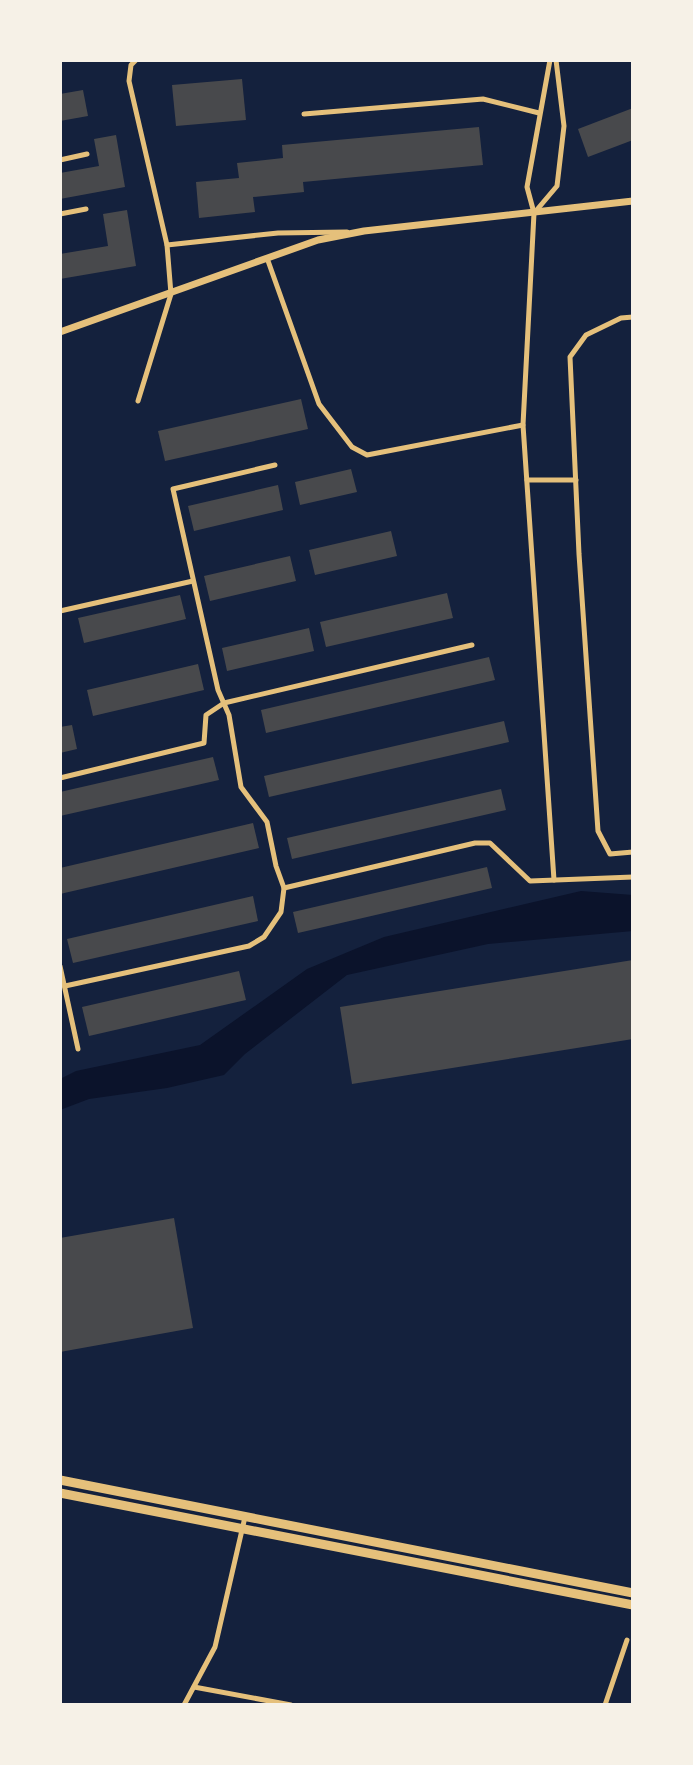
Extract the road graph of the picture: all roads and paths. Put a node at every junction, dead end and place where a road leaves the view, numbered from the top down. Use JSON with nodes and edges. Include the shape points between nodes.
{"nodes":[{"id":1,"x":136,"y":60,"type":"edge"},
{"id":2,"x":553,"y":60,"type":"edge"},
{"id":3,"x":539,"y":113,"type":"junction"},
{"id":4,"x":304,"y":114,"type":"dead end"},
{"id":5,"x":87,"y":154,"type":"dead end"},
{"id":6,"x":60,"y":160,"type":"edge"},
{"id":7,"x":633,"y":201,"type":"edge"},
{"id":8,"x":86,"y":209,"type":"dead end"},
{"id":9,"x":534,"y":213,"type":"junction"},
{"id":10,"x":60,"y":214,"type":"edge"},
{"id":11,"x":364,"y":231,"type":"junction"},
{"id":12,"x":167,"y":245,"type":"junction"},
{"id":13,"x":267,"y":258,"type":"junction"},
{"id":14,"x":171,"y":294,"type":"junction"},
{"id":15,"x":633,"y":317,"type":"edge"},
{"id":16,"x":60,"y":332,"type":"edge"},
{"id":17,"x":138,"y":401,"type":"dead end"},
{"id":18,"x":523,"y":425,"type":"junction"},
{"id":19,"x":275,"y":465,"type":"dead end"},
{"id":20,"x":527,"y":480,"type":"junction"},
{"id":21,"x":576,"y":480,"type":"junction"},
{"id":22,"x":193,"y":581,"type":"junction"},
{"id":23,"x":60,"y":611,"type":"edge"},
{"id":24,"x":472,"y":645,"type":"dead end"},
{"id":25,"x":224,"y":703,"type":"junction"},
{"id":26,"x":60,"y":778,"type":"edge"},
{"id":27,"x":633,"y":852,"type":"edge"},
{"id":28,"x":633,"y":877,"type":"edge"},
{"id":29,"x":554,"y":880,"type":"junction"},
{"id":30,"x":284,"y":888,"type":"junction"},
{"id":31,"x":60,"y":966,"type":"edge"},
{"id":32,"x":65,"y":986,"type":"junction"},
{"id":33,"x":78,"y":1049,"type":"dead end"},
{"id":34,"x":60,"y":1480,"type":"edge"},
{"id":35,"x":60,"y":1493,"type":"edge"},
{"id":36,"x":245,"y":1516,"type":"junction"},
{"id":37,"x":242,"y":1529,"type":"junction"},
{"id":38,"x":633,"y":1593,"type":"edge"},
{"id":39,"x":633,"y":1605,"type":"edge"},
{"id":40,"x":627,"y":1640,"type":"dead end"},
{"id":41,"x":194,"y":1687,"type":"junction"},
{"id":42,"x":184,"y":1705,"type":"edge"},
{"id":43,"x":291,"y":1705,"type":"edge"},
{"id":44,"x":605,"y":1705,"type":"edge"}],
"edges":[{"from":1,"to":12,"type":"street","via":[[129,81]]},
{"from":2,"to":3,"type":"street"},
{"from":2,"to":9,"type":"street","via":[[564,126],[557,186]]},
{"from":3,"to":4,"type":"street","via":[[483,99]]},
{"from":3,"to":9,"type":"street","via":[[527,187]]},
{"from":5,"to":6,"type":"street"},
{"from":7,"to":9,"type":"street"},
{"from":8,"to":10,"type":"street"},
{"from":9,"to":11,"type":"street"},
{"from":9,"to":18,"type":"street"},
{"from":11,"to":12,"type":"street","via":[[278,233]]},
{"from":11,"to":13,"type":"street"},
{"from":12,"to":14,"type":"street"},
{"from":13,"to":14,"type":"street"},
{"from":13,"to":18,"type":"street","via":[[319,404],[352,447],[367,455]]},
{"from":14,"to":16,"type":"street"},
{"from":14,"to":17,"type":"street"},
{"from":15,"to":21,"type":"street","via":[[586,335],[570,357]]},
{"from":18,"to":20,"type":"street"},
{"from":19,"to":22,"type":"street","via":[[173,489]]},
{"from":20,"to":21,"type":"street"},
{"from":20,"to":29,"type":"street"},
{"from":21,"to":27,"type":"street","via":[[598,831],[610,854]]},
{"from":22,"to":23,"type":"street"},
{"from":22,"to":25,"type":"street"},
{"from":24,"to":25,"type":"street"},
{"from":25,"to":26,"type":"street","via":[[206,715],[204,743]]},
{"from":25,"to":30,"type":"street","via":[[241,787],[267,822]]},
{"from":28,"to":29,"type":"street"},
{"from":29,"to":30,"type":"street","via":[[530,881],[490,843],[475,843]]},
{"from":30,"to":32,"type":"street","via":[[281,912],[264,937],[249,946]]},
{"from":31,"to":32,"type":"street"},
{"from":32,"to":33,"type":"street"},
{"from":34,"to":36,"type":"main road"},
{"from":35,"to":37,"type":"main road"},
{"from":36,"to":37,"type":"street"},
{"from":36,"to":38,"type":"main road"},
{"from":37,"to":39,"type":"main road"},
{"from":37,"to":41,"type":"street","via":[[215,1647]]},
{"from":40,"to":44,"type":"street"},
{"from":41,"to":42,"type":"street"},
{"from":41,"to":43,"type":"street"}]}
